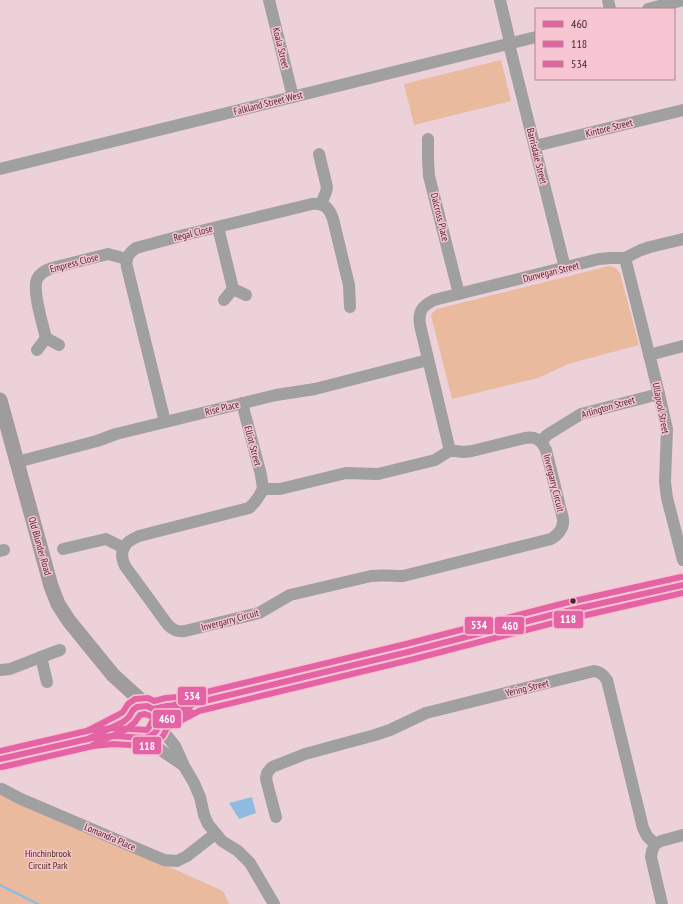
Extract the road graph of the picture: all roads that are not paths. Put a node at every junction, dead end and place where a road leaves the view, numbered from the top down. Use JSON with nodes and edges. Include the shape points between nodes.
{"nodes":[{"id":1,"x":269,"y":0,"type":"edge"},
{"id":2,"x":500,"y":0,"type":"edge"},
{"id":3,"x":683,"y":0,"type":"edge"},
{"id":4,"x":652,"y":8,"type":"edge"},
{"id":5,"x":535,"y":37,"type":"edge"},
{"id":6,"x":509,"y":44,"type":"junction"},
{"id":7,"x":293,"y":96,"type":"junction"},
{"id":8,"x":683,"y":110,"type":"edge"},
{"id":9,"x":428,"y":138,"type":"dead end"},
{"id":10,"x":535,"y":146,"type":"junction"},
{"id":11,"x":319,"y":154,"type":"dead end"},
{"id":12,"x":0,"y":169,"type":"edge"},
{"id":13,"x":321,"y":204,"type":"junction"},
{"id":14,"x":218,"y":227,"type":"junction"},
{"id":15,"x":683,"y":239,"type":"edge"},
{"id":16,"x":625,"y":258,"type":"junction"},
{"id":17,"x":127,"y":259,"type":"junction"},
{"id":18,"x":565,"y":268,"type":"junction"},
{"id":19,"x":233,"y":289,"type":"junction"},
{"id":20,"x":459,"y":294,"type":"junction"},
{"id":21,"x":246,"y":295,"type":"dead end"},
{"id":22,"x":224,"y":300,"type":"dead end"},
{"id":23,"x":350,"y":307,"type":"dead end"},
{"id":24,"x":46,"y":338,"type":"junction"},
{"id":25,"x":59,"y":345,"type":"dead end"},
{"id":26,"x":683,"y":346,"type":"edge"},
{"id":27,"x":37,"y":350,"type":"dead end"},
{"id":28,"x":649,"y":355,"type":"junction"},
{"id":29,"x":428,"y":360,"type":"junction"},
{"id":30,"x":659,"y":394,"type":"junction"},
{"id":31,"x":0,"y":400,"type":"edge"},
{"id":32,"x":242,"y":403,"type":"junction"},
{"id":33,"x":165,"y":422,"type":"junction"},
{"id":34,"x":541,"y":442,"type":"junction"},
{"id":35,"x":450,"y":451,"type":"junction"},
{"id":36,"x":17,"y":462,"type":"junction"},
{"id":37,"x":263,"y":489,"type":"junction"},
{"id":38,"x":124,"y":548,"type":"junction"},
{"id":39,"x":63,"y":549,"type":"dead end"},
{"id":40,"x":683,"y":560,"type":"edge"},
{"id":41,"x":683,"y":584,"type":"edge"},
{"id":42,"x":60,"y":650,"type":"dead end"},
{"id":43,"x":41,"y":657,"type":"junction"},
{"id":44,"x":0,"y":670,"type":"edge"},
{"id":45,"x":113,"y":675,"type":"junction"},
{"id":46,"x":47,"y":682,"type":"dead end"},
{"id":47,"x":196,"y":703,"type":"junction"},
{"id":48,"x":150,"y":708,"type":"junction"},
{"id":49,"x":129,"y":715,"type":"junction"},
{"id":50,"x":159,"y":725,"type":"junction"},
{"id":51,"x":92,"y":738,"type":"junction"},
{"id":52,"x":143,"y":738,"type":"junction"},
{"id":53,"x":0,"y":759,"type":"edge"},
{"id":54,"x":184,"y":766,"type":"junction"},
{"id":55,"x":2,"y":789,"type":"dead end"},
{"id":56,"x":276,"y":817,"type":"dead end"},
{"id":57,"x":215,"y":834,"type":"junction"},
{"id":58,"x":683,"y":835,"type":"edge"},
{"id":59,"x":655,"y":844,"type":"junction"},
{"id":60,"x":274,"y":904,"type":"edge"},
{"id":61,"x":662,"y":904,"type":"edge"}],
"edges":[{"from":1,"to":7,"type":"street","name":"Koala Street"},
{"from":2,"to":6,"type":"street","name":"Barrisdale Street"},
{"from":3,"to":4,"type":"street"},
{"from":5,"to":6,"type":"street","name":"Falkland Street West"},
{"from":6,"to":7,"type":"street","name":"Falkland Street West"},
{"from":6,"to":10,"type":"street","name":"Barrisdale Street"},
{"from":7,"to":12,"type":"street","name":"Falkland Street West"},
{"from":8,"to":10,"type":"street","name":"Kintore Street"},
{"from":9,"to":20,"type":"street","name":"Dalcross Place","via":[[429,176]]},
{"from":10,"to":18,"type":"street","name":"Barrisdale Street"},
{"from":11,"to":13,"type":"street","via":[[327,187]]},
{"from":13,"to":14,"type":"street","name":"Regal Close"},
{"from":13,"to":23,"type":"street","via":[[329,210],[332,218],[349,285]]},
{"from":14,"to":17,"type":"street","name":"Regal Close","via":[[136,248]]},
{"from":14,"to":19,"type":"street"},
{"from":15,"to":16,"type":"street","name":"Dunvegan Street","via":[[650,247]]},
{"from":16,"to":18,"type":"street","name":"Dunvegan Street","via":[[605,258]]},
{"from":16,"to":28,"type":"street","name":"Ullapool Street"},
{"from":17,"to":24,"type":"street","name":"Empress Close","via":[[108,254],[52,268],[40,275],[36,294]]},
{"from":17,"to":33,"type":"street","via":[[126,267]]},
{"from":18,"to":20,"type":"street","name":"Dunvegan Street"},
{"from":19,"to":21,"type":"street"},
{"from":19,"to":22,"type":"street"},
{"from":20,"to":29,"type":"street","name":"Dunvegan Street","via":[[434,300],[421,310],[420,325]]},
{"from":24,"to":25,"type":"street"},
{"from":24,"to":27,"type":"street"},
{"from":26,"to":28,"type":"street"},
{"from":28,"to":30,"type":"street","name":"Ullapool Street"},
{"from":29,"to":32,"type":"street","name":"Rise Place","via":[[315,389]]},
{"from":29,"to":35,"type":"street"},
{"from":30,"to":34,"type":"street","name":"Arlington Street","via":[[581,414],[547,435]]},
{"from":30,"to":40,"type":"street","name":"Ullapool Street","via":[[667,429],[665,482]]},
{"from":31,"to":36,"type":"main road","name":"Old Blunder Road"},
{"from":32,"to":33,"type":"street","name":"Rise Place"},
{"from":32,"to":37,"type":"street","name":"Elliot Street"},
{"from":33,"to":36,"type":"street","name":"Rise Place"},
{"from":34,"to":35,"type":"street","name":"Invergarry Circuit","via":[[530,437],[472,451]]},
{"from":34,"to":38,"type":"street","name":"Invergarry Circuit","via":[[546,450],[563,524],[561,531],[552,539],[403,576],[370,576],[290,595],[259,613],[180,632],[172,630],[125,566],[122,559]]},
{"from":35,"to":37,"type":"street","name":"Invergarry Circuit","via":[[435,460],[378,474],[346,473],[280,489]]},
{"from":36,"to":45,"type":"main road","name":"Old Blunder Road","via":[[58,604]]},
{"from":37,"to":38,"type":"street","via":[[249,508],[139,536],[128,541]]},
{"from":38,"to":39,"type":"street","via":[[106,539]]},
{"from":41,"to":47,"type":"main road"},
{"from":42,"to":43,"type":"street"},
{"from":43,"to":44,"type":"street","via":[[10,669]]},
{"from":43,"to":46,"type":"street"},
{"from":45,"to":48,"type":"main road","name":"Old Blunder Road"},
{"from":45,"to":49,"type":"main road","name":"Old Blunder Road","via":[[125,699]]},
{"from":47,"to":48,"type":"main road"},
{"from":47,"to":50,"type":"main road"},
{"from":48,"to":49,"type":"main road","via":[[137,707]]},
{"from":48,"to":50,"type":"main road","via":[[157,713]]},
{"from":49,"to":51,"type":"main road","via":[[112,728]]},
{"from":49,"to":52,"type":"main road","via":[[128,727],[131,732]]},
{"from":50,"to":52,"type":"main road","via":[[154,734]]},
{"from":50,"to":54,"type":"street","via":[[175,746]]},
{"from":51,"to":52,"type":"main road"},
{"from":51,"to":53,"type":"main road"},
{"from":52,"to":54,"type":"street"},
{"from":54,"to":57,"type":"street","via":[[200,797],[208,824]]},
{"from":55,"to":57,"type":"street","name":"Lomandra Place","via":[[164,860],[176,861],[188,856]]},
{"from":56,"to":59,"type":"street","name":"Yering Street","via":[[266,779],[272,767],[305,754],[390,730],[426,713],[594,671],[602,674],[607,680],[643,828]]},
{"from":57,"to":60,"type":"street","via":[[238,851],[250,864]]},
{"from":58,"to":59,"type":"street"},
{"from":59,"to":61,"type":"street","via":[[651,857]]}]}
